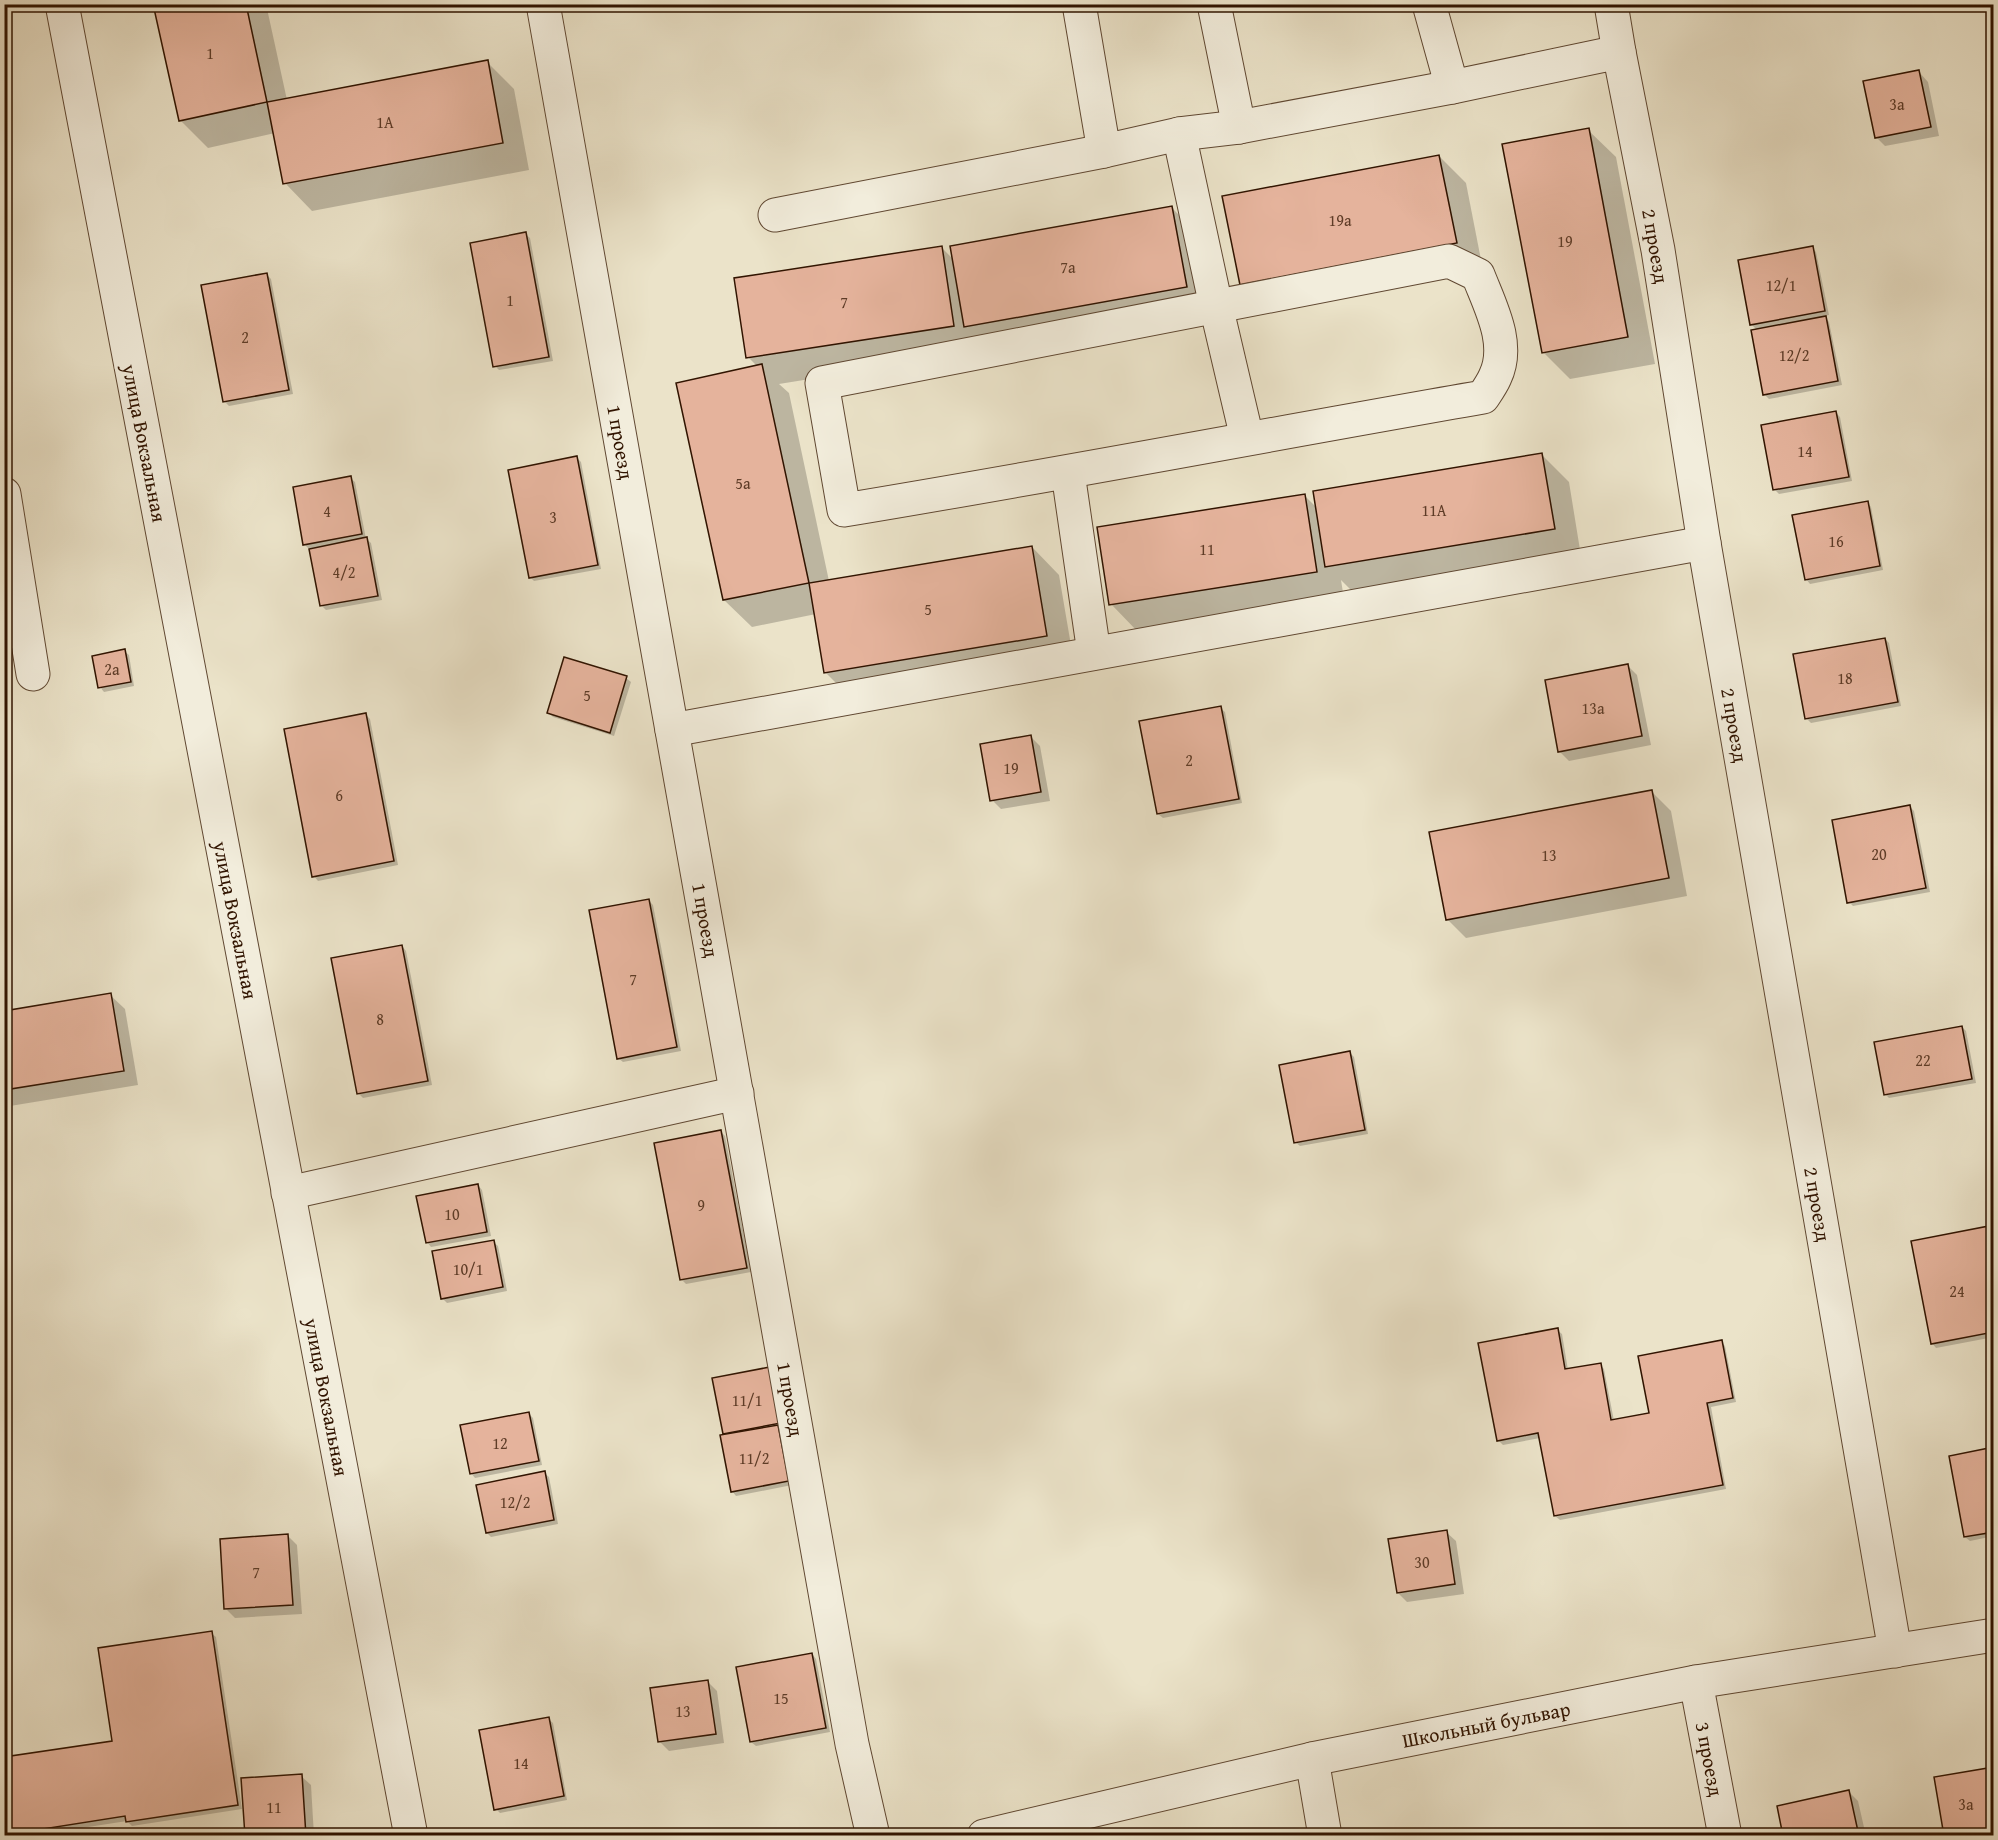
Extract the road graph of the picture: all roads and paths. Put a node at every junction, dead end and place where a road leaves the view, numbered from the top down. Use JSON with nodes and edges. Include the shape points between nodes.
{"nodes":[{"id":1,"x":62,"y":4,"type":"edge"},
{"id":2,"x":543,"y":4,"type":"edge"},
{"id":3,"x":1078,"y":4,"type":"edge"},
{"id":4,"x":1214,"y":4,"type":"edge"},
{"id":5,"x":1429,"y":4,"type":"edge"},
{"id":6,"x":1611,"y":4,"type":"edge"},
{"id":7,"x":1619,"y":52,"type":"junction"},
{"id":8,"x":1452,"y":87,"type":"junction"},
{"id":9,"x":1239,"y":127,"type":"junction"},
{"id":10,"x":1179,"y":134,"type":"junction"},
{"id":11,"x":1104,"y":151,"type":"junction"},
{"id":12,"x":775,"y":215,"type":"dead end"},
{"id":13,"x":1216,"y":306,"type":"junction"},
{"id":14,"x":1247,"y":438,"type":"junction"},
{"id":15,"x":1068,"y":473,"type":"junction"},
{"id":16,"x":4,"y":494,"type":"edge"},
{"id":17,"x":1704,"y":543,"type":"junction"},
{"id":18,"x":1094,"y":653,"type":"junction"},
{"id":19,"x":33,"y":674,"type":"dead end"},
{"id":20,"x":672,"y":730,"type":"junction"},
{"id":21,"x":737,"y":1093,"type":"junction"},
{"id":22,"x":288,"y":1193,"type":"junction"},
{"id":23,"x":1994,"y":1635,"type":"edge"},
{"id":24,"x":1895,"y":1651,"type":"junction"},
{"id":25,"x":1696,"y":1682,"type":"junction"},
{"id":26,"x":1312,"y":1759,"type":"junction"},
{"id":27,"x":411,"y":1836,"type":"edge"},
{"id":28,"x":873,"y":1836,"type":"edge"},
{"id":29,"x":984,"y":1836,"type":"edge"},
{"id":30,"x":1325,"y":1836,"type":"edge"},
{"id":31,"x":1725,"y":1836,"type":"edge"}],
"edges":[{"from":1,"to":22,"type":"street","name":"улица Вокзальная"},
{"from":2,"to":20,"type":"street","name":"1 проезд"},
{"from":3,"to":11,"type":"street"},
{"from":4,"to":9,"type":"street"},
{"from":5,"to":8,"type":"street"},
{"from":6,"to":7,"type":"street","name":"2 проезд"},
{"from":7,"to":8,"type":"street"},
{"from":7,"to":17,"type":"street","name":"2 проезд","via":[[1658,250]]},
{"from":8,"to":9,"type":"street"},
{"from":9,"to":10,"type":"street"},
{"from":10,"to":11,"type":"street"},
{"from":10,"to":13,"type":"street"},
{"from":11,"to":12,"type":"street"},
{"from":13,"to":14,"type":"street"},
{"from":13,"to":14,"type":"street","via":[[1449,261],[1478,275],[1500,334],[1496,376],[1483,397]]},
{"from":13,"to":15,"type":"street","via":[[822,384],[843,510]]},
{"from":14,"to":15,"type":"street"},
{"from":15,"to":18,"type":"street"},
{"from":16,"to":19,"type":"street"},
{"from":17,"to":18,"type":"street"},
{"from":17,"to":24,"type":"street","name":"2 проезд"},
{"from":18,"to":20,"type":"street"},
{"from":20,"to":21,"type":"street","name":"1 проезд"},
{"from":21,"to":22,"type":"street"},
{"from":21,"to":28,"type":"street","name":"1 проезд","via":[[852,1743]]},
{"from":22,"to":27,"type":"street","name":"улица Вокзальная"},
{"from":23,"to":24,"type":"street","name":"Школьный бульвар"},
{"from":24,"to":25,"type":"street","name":"Школьный бульвар"},
{"from":25,"to":26,"type":"street","name":"Школьный бульвар"},
{"from":25,"to":31,"type":"street","name":"3 проезд"},
{"from":26,"to":29,"type":"street","name":"Школьный бульвар"},
{"from":26,"to":30,"type":"street"}]}
